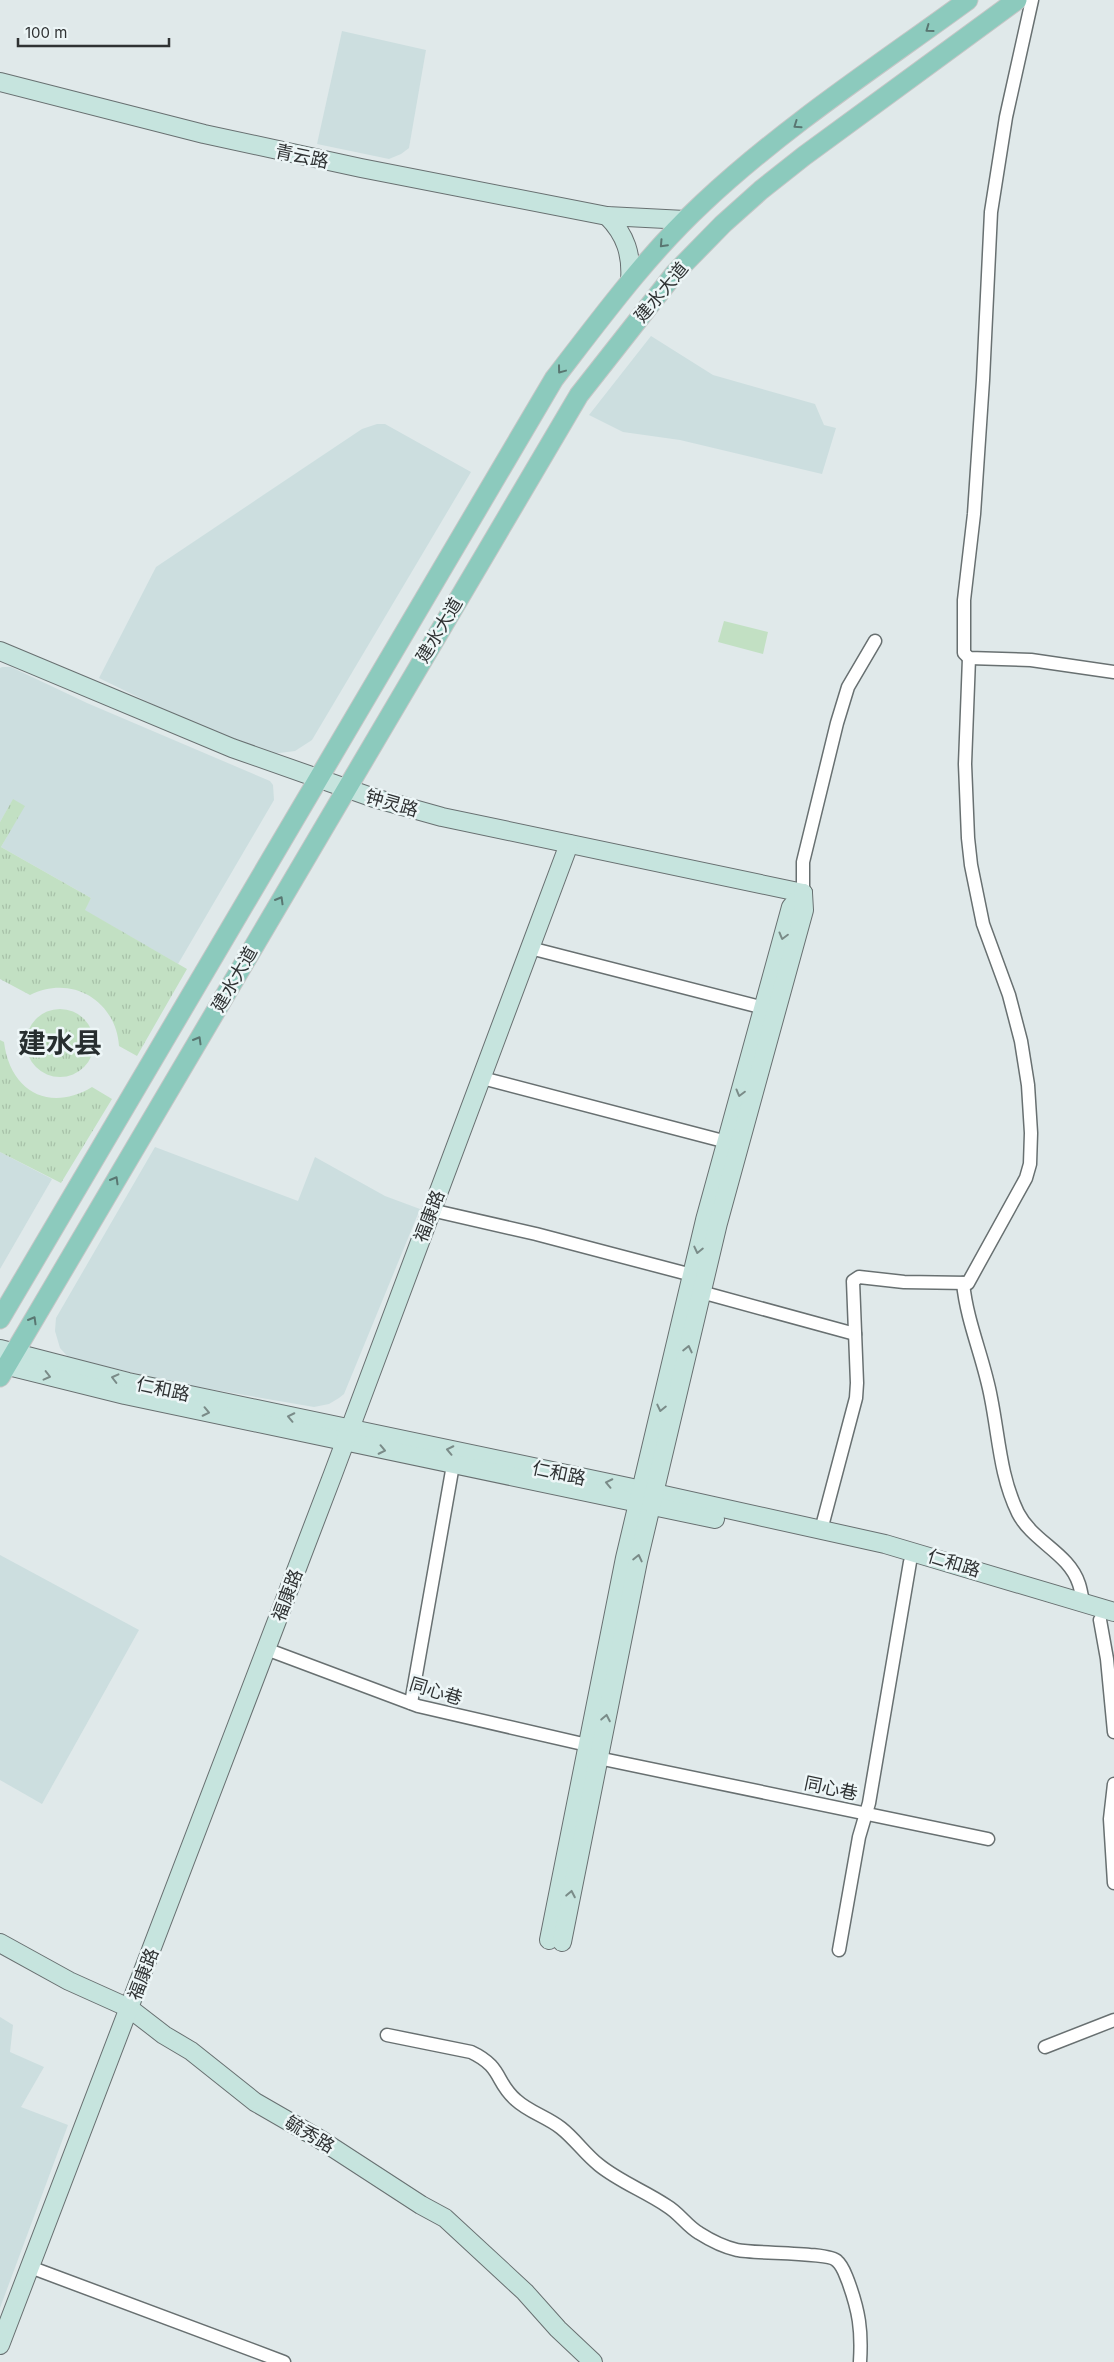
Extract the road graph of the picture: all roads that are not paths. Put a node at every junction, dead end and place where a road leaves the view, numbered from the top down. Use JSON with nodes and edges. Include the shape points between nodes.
{"nodes":[{"id":1,"x":968,"y":0,"type":"edge"},
{"id":2,"x":1017,"y":0,"type":"edge"},
{"id":3,"x":1032,"y":0,"type":"edge"},
{"id":4,"x":0,"y":82,"type":"edge"},
{"id":5,"x":607,"y":216,"type":"junction"},
{"id":6,"x":685,"y":220,"type":"junction"},
{"id":7,"x":630,"y":281,"type":"junction"},
{"id":8,"x":875,"y":641,"type":"dead end"},
{"id":9,"x":0,"y":651,"type":"edge"},
{"id":10,"x":970,"y":658,"type":"junction"},
{"id":11,"x":1114,"y":672,"type":"edge"},
{"id":12,"x":317,"y":780,"type":"junction"},
{"id":13,"x":345,"y":789,"type":"junction"},
{"id":14,"x":569,"y":844,"type":"junction"},
{"id":15,"x":803,"y":893,"type":"junction"},
{"id":16,"x":530,"y":948,"type":"junction"},
{"id":17,"x":764,"y":1008,"type":"junction"},
{"id":18,"x":482,"y":1078,"type":"junction"},
{"id":19,"x":727,"y":1142,"type":"junction"},
{"id":20,"x":431,"y":1210,"type":"junction"},
{"id":21,"x":692,"y":1275,"type":"junction"},
{"id":22,"x":963,"y":1283,"type":"junction"},
{"id":23,"x":702,"y":1292,"type":"junction"},
{"id":24,"x":0,"y":1319,"type":"edge"},
{"id":25,"x":855,"y":1334,"type":"junction"},
{"id":26,"x":4,"y":1362,"type":"edge"},
{"id":27,"x":347,"y":1436,"type":"junction"},
{"id":28,"x":453,"y":1465,"type":"junction"},
{"id":29,"x":646,"y":1498,"type":"junction"},
{"id":30,"x":821,"y":1530,"type":"junction"},
{"id":31,"x":910,"y":1562,"type":"junction"},
{"id":32,"x":1083,"y":1603,"type":"junction"},
{"id":33,"x":1109,"y":1619,"type":"edge"},
{"id":34,"x":266,"y":1649,"type":"junction"},
{"id":35,"x":411,"y":1703,"type":"junction"},
{"id":36,"x":1114,"y":1732,"type":"edge"},
{"id":37,"x":595,"y":1750,"type":"junction"},
{"id":38,"x":1114,"y":1784,"type":"edge"},
{"id":39,"x":866,"y":1813,"type":"junction"},
{"id":40,"x":988,"y":1839,"type":"dead end"},
{"id":41,"x":1114,"y":1883,"type":"edge"},
{"id":42,"x":555,"y":1941,"type":"dead end"},
{"id":43,"x":0,"y":1943,"type":"edge"},
{"id":44,"x":839,"y":1950,"type":"dead end"},
{"id":45,"x":129,"y":2008,"type":"junction"},
{"id":46,"x":1114,"y":2020,"type":"edge"},
{"id":47,"x":387,"y":2034,"type":"dead end"},
{"id":48,"x":1045,"y":2047,"type":"dead end"},
{"id":49,"x":30,"y":2267,"type":"junction"},
{"id":50,"x":0,"y":2345,"type":"edge"},
{"id":51,"x":284,"y":2362,"type":"edge"},
{"id":52,"x":593,"y":2362,"type":"edge"},
{"id":53,"x":860,"y":2362,"type":"edge"}],
"edges":[{"from":1,"to":6,"type":"main road","name":"建水大道","one_way":true,"via":[[762,151]]},
{"from":2,"to":13,"type":"main road","name":"建水大道","via":[[774,180],[699,248],[653,299],[579,395]]},
{"from":3,"to":10,"type":"street","via":[[1006,117],[991,212],[974,514],[964,600],[964,653]]},
{"from":4,"to":5,"type":"street","name":"青云路","via":[[282,152]]},
{"from":5,"to":6,"type":"street","name":"青云路"},
{"from":5,"to":7,"type":"street","via":[[627,244],[631,262]]},
{"from":6,"to":7,"type":"main road","name":"建水大道","one_way":true},
{"from":7,"to":12,"type":"main road","name":"建水大道","one_way":true,"via":[[554,379]]},
{"from":8,"to":15,"type":"street","via":[[848,687],[837,724],[803,862]]},
{"from":9,"to":12,"type":"street","name":"钟灵路","via":[[224,746]]},
{"from":10,"to":11,"type":"street","via":[[1031,660]]},
{"from":10,"to":22,"type":"street","via":[[965,764],[970,856],[984,924],[1021,1041],[1031,1133],[1026,1178],[968,1284]]},
{"from":12,"to":13,"type":"street","name":"钟灵路"},
{"from":12,"to":24,"type":"main road","name":"建水大道"},
{"from":13,"to":14,"type":"street","name":"钟灵路","via":[[442,817]]},
{"from":26,"to":13,"type":"main road","name":"建水大道","one_way":true},
{"from":14,"to":15,"type":"street","name":"钟灵路"},
{"from":14,"to":16,"type":"street","name":"福康路"},
{"from":15,"to":17,"type":"street","one_way":true,"via":[[791,907]]},
{"from":15,"to":23,"type":"street","via":[[804,910]]},
{"from":16,"to":17,"type":"street"},
{"from":16,"to":18,"type":"street","name":"福康路"},
{"from":17,"to":19,"type":"street","one_way":true},
{"from":18,"to":19,"type":"street"},
{"from":18,"to":20,"type":"street","name":"福康路"},
{"from":19,"to":21,"type":"street","one_way":true},
{"from":20,"to":21,"type":"street","via":[[526,1231]]},
{"from":20,"to":27,"type":"street","name":"福康路"},
{"from":21,"to":29,"type":"street","one_way":true},
{"from":22,"to":25,"type":"street","via":[[856,1278],[853,1281]]},
{"from":22,"to":32,"type":"street","via":[[1010,1495],[1027,1526],[1072,1570]]},
{"from":23,"to":25,"type":"street"},
{"from":29,"to":23,"type":"street","one_way":true},
{"from":25,"to":30,"type":"street","via":[[856,1398]]},
{"from":26,"to":27,"type":"street","name":"仁和路","via":[[125,1395]]},
{"from":27,"to":28,"type":"street","name":"仁和路","one_way":true},
{"from":29,"to":27,"type":"street","name":"仁和路","one_way":true},
{"from":27,"to":34,"type":"street","name":"福康路"},
{"from":28,"to":29,"type":"street","name":"仁和路"},
{"from":28,"to":35,"type":"street"},
{"from":29,"to":30,"type":"street","name":"仁和路"},
{"from":29,"to":31,"type":"street","name":"仁和路"},
{"from":29,"to":37,"type":"street"},
{"from":30,"to":32,"type":"street","name":"仁和路","via":[[919,1553]]},
{"from":31,"to":33,"type":"street","name":"仁和路"},
{"from":31,"to":39,"type":"street","name":"同心巷"},
{"from":32,"to":33,"type":"street","name":"仁和路"},
{"from":33,"to":36,"type":"street","via":[[1108,1659]]},
{"from":34,"to":35,"type":"street","name":"同心巷"},
{"from":34,"to":45,"type":"street","name":"福康路"},
{"from":35,"to":37,"type":"street","name":"同心巷"},
{"from":37,"to":39,"type":"street","name":"同心巷"},
{"from":37,"to":42,"type":"street"},
{"from":38,"to":41,"type":"street","via":[[1110,1819]]},
{"from":39,"to":40,"type":"street"},
{"from":39,"to":44,"type":"street","via":[[858,1837]]},
{"from":43,"to":45,"type":"street","name":"毓秀路"},
{"from":45,"to":49,"type":"street","name":"福康路"},
{"from":45,"to":52,"type":"street","name":"毓秀路","via":[[191,2051],[255,2102],[445,2218],[525,2292]]},
{"from":46,"to":48,"type":"street"},
{"from":47,"to":53,"type":"street","via":[[482,2057],[496,2069],[517,2102],[560,2127],[584,2153],[608,2172],[667,2206],[712,2241],[736,2250],[835,2258],[859,2313],[862,2336]]},
{"from":49,"to":50,"type":"street","name":"福康路"},
{"from":49,"to":51,"type":"street"}]}
